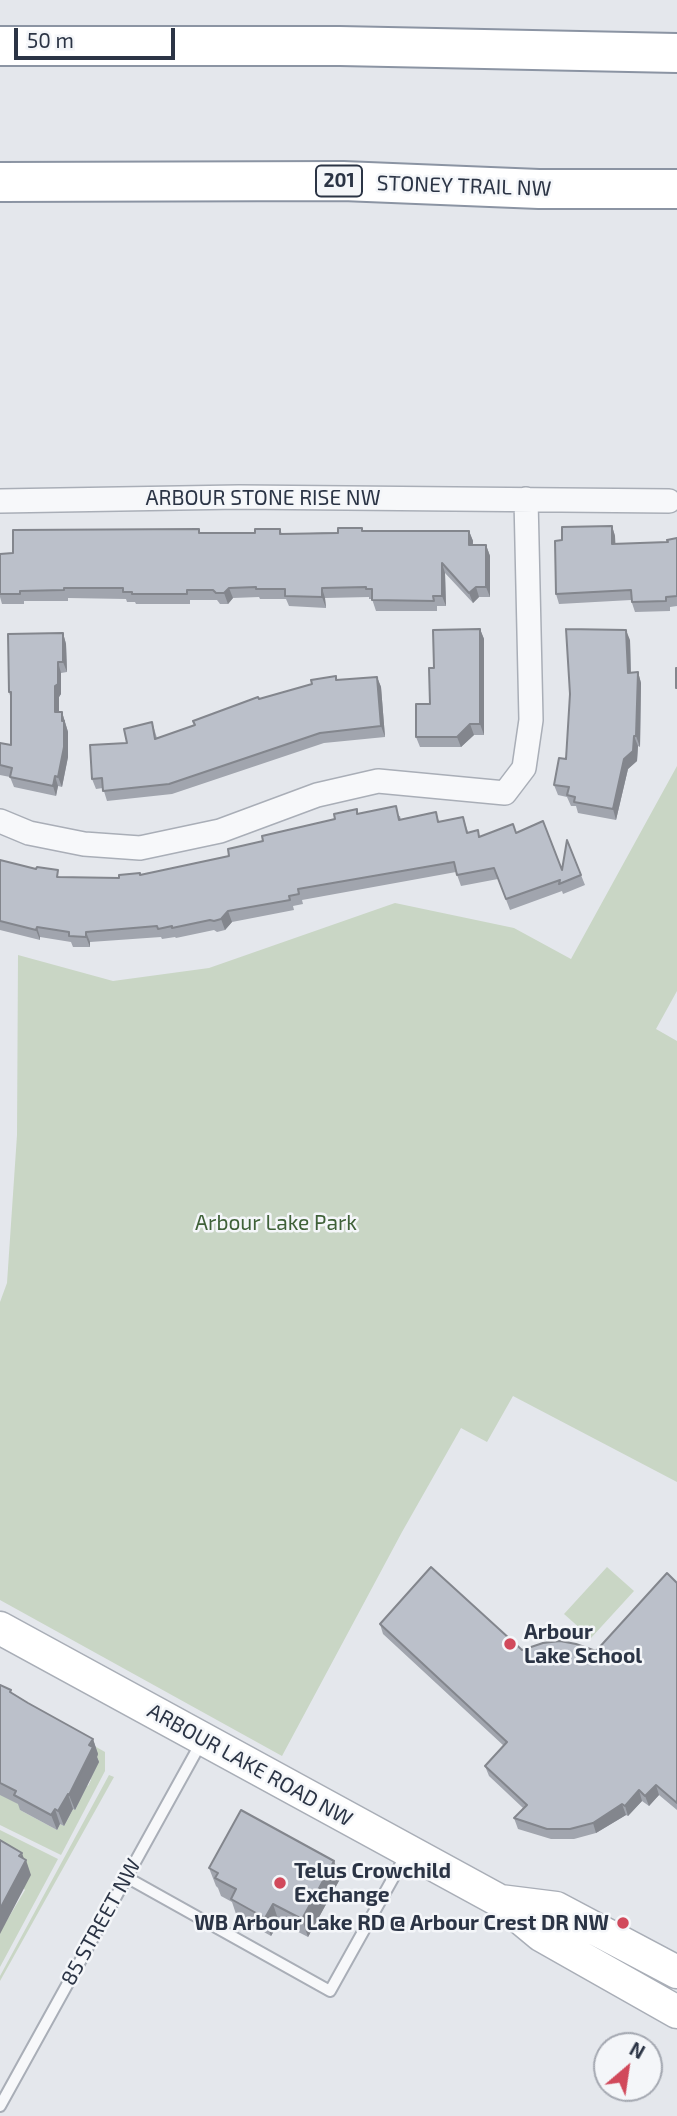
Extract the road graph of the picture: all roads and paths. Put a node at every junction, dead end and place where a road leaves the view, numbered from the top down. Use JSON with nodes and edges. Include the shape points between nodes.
{"nodes":[{"id":1,"x":0,"y":46,"type":"edge"},
{"id":2,"x":677,"y":53,"type":"edge"},
{"id":3,"x":0,"y":182,"type":"edge"},
{"id":4,"x":677,"y":189,"type":"edge"},
{"id":5,"x":526,"y":499,"type":"junction"},
{"id":6,"x":0,"y":501,"type":"edge"},
{"id":7,"x":669,"y":501,"type":"dead end"},
{"id":8,"x":0,"y":821,"type":"edge"},
{"id":9,"x":0,"y":1628,"type":"edge"},
{"id":10,"x":203,"y":1740,"type":"junction"},
{"id":11,"x":408,"y":1851,"type":"junction"},
{"id":12,"x":126,"y":1877,"type":"junction"},
{"id":13,"x":500,"y":1901,"type":"junction"},
{"id":14,"x":677,"y":1972,"type":"edge"},
{"id":15,"x":677,"y":2012,"type":"edge"},
{"id":16,"x":0,"y":2106,"type":"edge"}],
"edges":[{"from":1,"to":2,"type":"highway","via":[[340,46]]},
{"from":3,"to":4,"type":"highway","name":"STONEY TRAIL NW","number":"201","via":[[343,181]]},
{"from":5,"to":6,"type":"street","name":"ARBOUR STONE RISE NW"},
{"from":5,"to":7,"type":"street","name":"ARBOUR STONE RISE NW"},
{"from":5,"to":8,"type":"street","via":[[531,720],[524,768],[505,793],[379,781],[317,794],[220,831],[140,848],[73,842],[29,833]]},
{"from":9,"to":10,"type":"street","name":"ARBOUR LAKE ROAD NW"},
{"from":10,"to":11,"type":"street","name":"ARBOUR LAKE ROAD NW"},
{"from":10,"to":12,"type":"lane","name":"85 STREET NW"},
{"from":11,"to":12,"type":"lane","via":[[330,1991]]},
{"from":11,"to":13,"type":"street","name":"ARBOUR LAKE ROAD NW"},
{"from":12,"to":16,"type":"lane","name":"85 STREET NW"},
{"from":13,"to":14,"type":"street","name":"ARBOUR LAKE ROAD NW","via":[[556,1908]]},
{"from":13,"to":15,"type":"street","name":"ARBOUR LAKE ROAD NW","via":[[541,1935]]}]}
